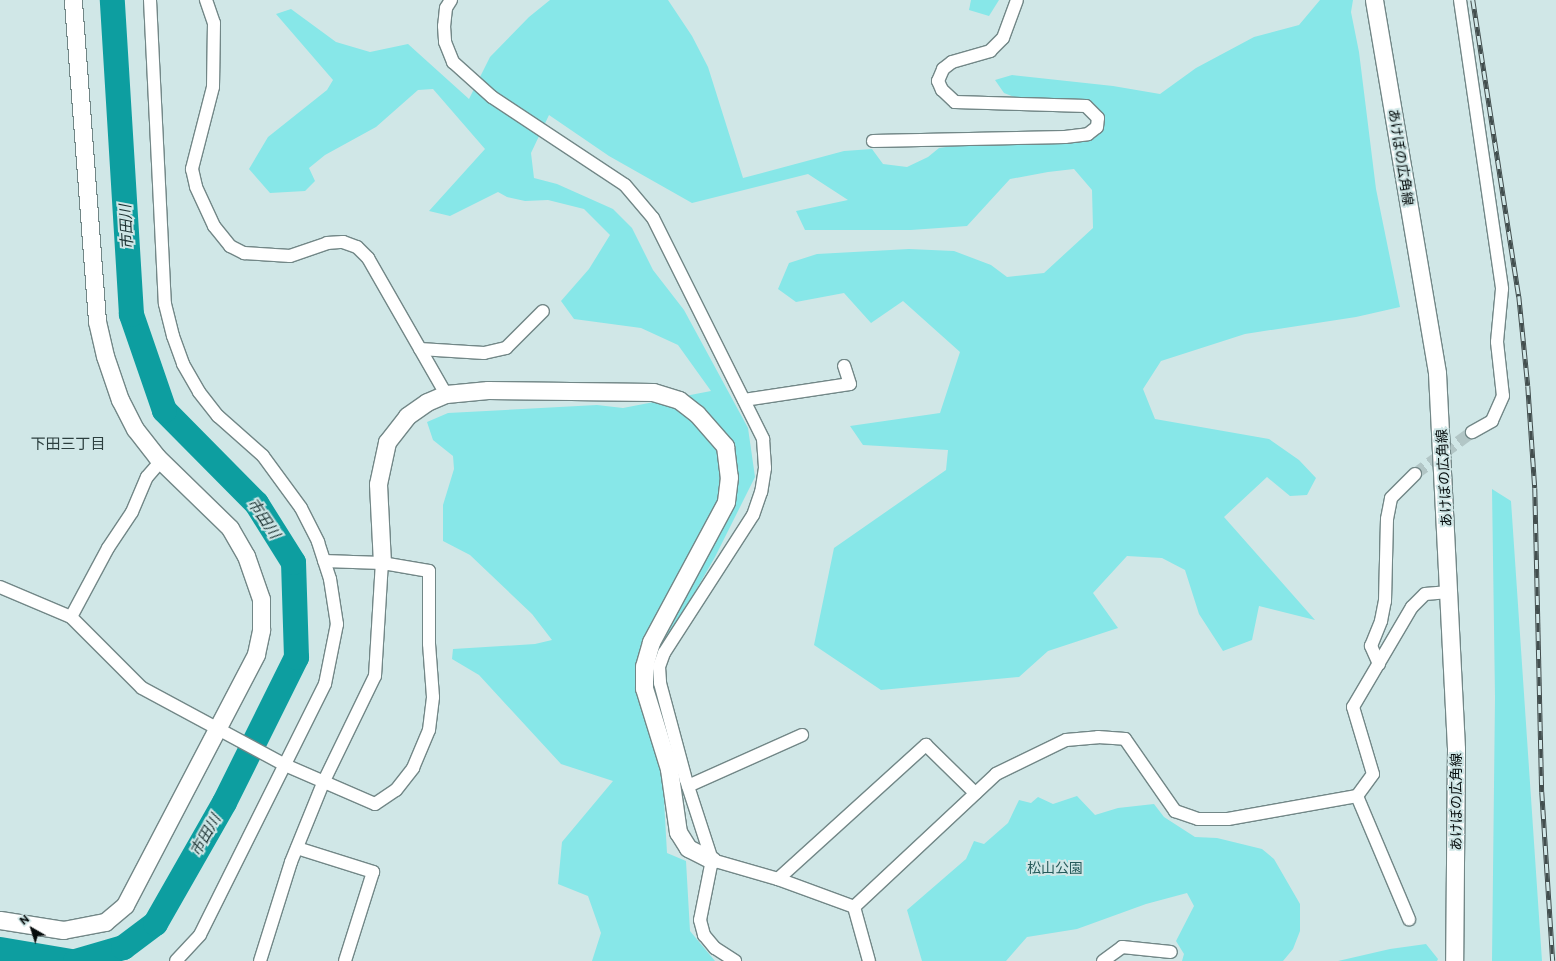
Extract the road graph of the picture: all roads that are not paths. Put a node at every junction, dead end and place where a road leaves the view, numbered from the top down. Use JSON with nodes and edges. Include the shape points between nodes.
{"nodes":[{"id":1,"x":73,"y":0,"type":"edge"},
{"id":2,"x":150,"y":0,"type":"edge"},
{"id":3,"x":206,"y":0,"type":"edge"},
{"id":4,"x":451,"y":0,"type":"edge"},
{"id":5,"x":1017,"y":0,"type":"edge"},
{"id":6,"x":1374,"y":0,"type":"edge"},
{"id":7,"x":1460,"y":0,"type":"edge"},
{"id":8,"x":873,"y":141,"type":"dead end"},
{"id":9,"x":543,"y":311,"type":"dead end"},
{"id":10,"x":420,"y":349,"type":"junction"},
{"id":11,"x":844,"y":366,"type":"dead end"},
{"id":12,"x":446,"y":394,"type":"junction"},
{"id":13,"x":744,"y":400,"type":"junction"},
{"id":14,"x":1472,"y":432,"type":"tunnel mouth"},
{"id":15,"x":161,"y":461,"type":"junction"},
{"id":16,"x":1415,"y":474,"type":"tunnel mouth"},
{"id":17,"x":324,"y":561,"type":"junction"},
{"id":18,"x":382,"y":563,"type":"junction"},
{"id":19,"x":0,"y":587,"type":"edge"},
{"id":20,"x":1449,"y":592,"type":"junction"},
{"id":21,"x":71,"y":617,"type":"junction"},
{"id":22,"x":1379,"y":664,"type":"junction"},
{"id":23,"x":218,"y":730,"type":"junction"},
{"id":24,"x":802,"y":735,"type":"dead end"},
{"id":25,"x":285,"y":765,"type":"junction"},
{"id":26,"x":323,"y":783,"type":"junction"},
{"id":27,"x":688,"y":786,"type":"junction"},
{"id":28,"x":975,"y":793,"type":"junction"},
{"id":29,"x":1357,"y":796,"type":"junction"},
{"id":30,"x":297,"y":848,"type":"junction"},
{"id":31,"x":712,"y":860,"type":"junction"},
{"id":32,"x":778,"y":879,"type":"junction"},
{"id":33,"x":854,"y":907,"type":"junction"},
{"id":34,"x":1408,"y":919,"type":"dead end"},
{"id":35,"x":0,"y":920,"type":"edge"},
{"id":36,"x":1171,"y":952,"type":"dead end"},
{"id":37,"x":176,"y":961,"type":"edge"},
{"id":38,"x":260,"y":961,"type":"edge"},
{"id":39,"x":345,"y":961,"type":"edge"},
{"id":40,"x":735,"y":961,"type":"edge"},
{"id":41,"x":869,"y":961,"type":"edge"},
{"id":42,"x":1103,"y":961,"type":"edge"},
{"id":43,"x":1454,"y":961,"type":"edge"}],
"edges":[{"from":1,"to":15,"type":"street","via":[[97,321],[105,356],[120,400],[135,429]]},
{"from":2,"to":17,"type":"street","via":[[165,304],[173,336],[183,364],[199,392],[218,416],[263,456],[302,508]]},
{"from":3,"to":10,"type":"street","via":[[214,23],[213,87],[192,169],[196,187],[214,226],[230,246],[244,253],[290,256],[327,243],[343,242],[357,248],[368,258]]},
{"from":4,"to":13,"type":"street","via":[[446,8],[444,26],[445,42],[452,62],[492,97],[626,185],[641,202],[653,218]]},
{"from":5,"to":8,"type":"street","via":[[1003,38],[990,51],[952,62],[943,69],[938,81],[942,90],[955,102],[1086,106],[1098,118],[1097,127],[1088,134],[1065,138]]},
{"from":6,"to":20,"type":"street","name":"あけぼの広角線","via":[[1437,373]]},
{"from":7,"to":14,"type":"street","via":[[1502,289],[1497,342],[1503,396],[1492,421]]},
{"from":9,"to":10,"type":"street","via":[[506,348],[484,353]]},
{"from":10,"to":12,"type":"street"},
{"from":11,"to":13,"type":"street","via":[[850,384]]},
{"from":12,"to":18,"type":"street","via":[[427,402],[407,416],[386,442],[378,484]]},
{"from":12,"to":31,"type":"street","via":[[488,390],[653,392],[679,400],[697,414],[725,446],[729,477],[726,502],[651,642],[644,666],[644,688],[670,769],[678,832],[688,848]]},
{"from":13,"to":27,"type":"street","via":[[763,438],[765,468],[761,492],[753,515],[664,653],[659,667],[660,683]]},
{"from":15,"to":21,"type":"street","via":[[147,477],[132,512],[108,548]]},
{"from":15,"to":23,"type":"street","via":[[230,528],[246,556],[261,599],[261,630],[256,654]]},
{"from":16,"to":22,"type":"street","via":[[1392,498],[1389,512],[1385,601],[1381,621],[1371,646]]},
{"from":17,"to":18,"type":"street"},
{"from":17,"to":25,"type":"street","via":[[330,580],[337,624],[333,651],[325,684]]},
{"from":18,"to":26,"type":"street","via":[[375,676]]},
{"from":18,"to":26,"type":"street","via":[[429,571],[428,644],[433,697],[429,730],[413,768],[396,790],[375,804]]},
{"from":19,"to":21,"type":"street"},
{"from":20,"to":22,"type":"street","via":[[1425,594],[1420,598],[1412,607]]},
{"from":20,"to":43,"type":"street","name":"あけぼの広角線","via":[[1456,749]]},
{"from":21,"to":23,"type":"street","via":[[142,688]]},
{"from":22,"to":29,"type":"street","via":[[1353,707],[1373,774]]},
{"from":23,"to":25,"type":"street"},
{"from":23,"to":35,"type":"street","via":[[125,905],[105,922],[63,930]]},
{"from":24,"to":27,"type":"street"},
{"from":25,"to":26,"type":"street"},
{"from":25,"to":37,"type":"street","via":[[200,935]]},
{"from":26,"to":30,"type":"street"},
{"from":27,"to":31,"type":"street"},
{"from":28,"to":29,"type":"street","via":[[996,774],[1066,740],[1098,737],[1125,739],[1174,811],[1198,819],[1228,819]]},
{"from":28,"to":32,"type":"street","via":[[926,745]]},
{"from":28,"to":33,"type":"street"},
{"from":29,"to":34,"type":"street"},
{"from":30,"to":38,"type":"street"},
{"from":30,"to":39,"type":"street","via":[[373,872]]},
{"from":31,"to":32,"type":"street"},
{"from":31,"to":40,"type":"street","via":[[700,920],[704,935],[715,948]]},
{"from":32,"to":33,"type":"street"},
{"from":33,"to":41,"type":"street"},
{"from":36,"to":42,"type":"street","via":[[1122,947]]}]}
